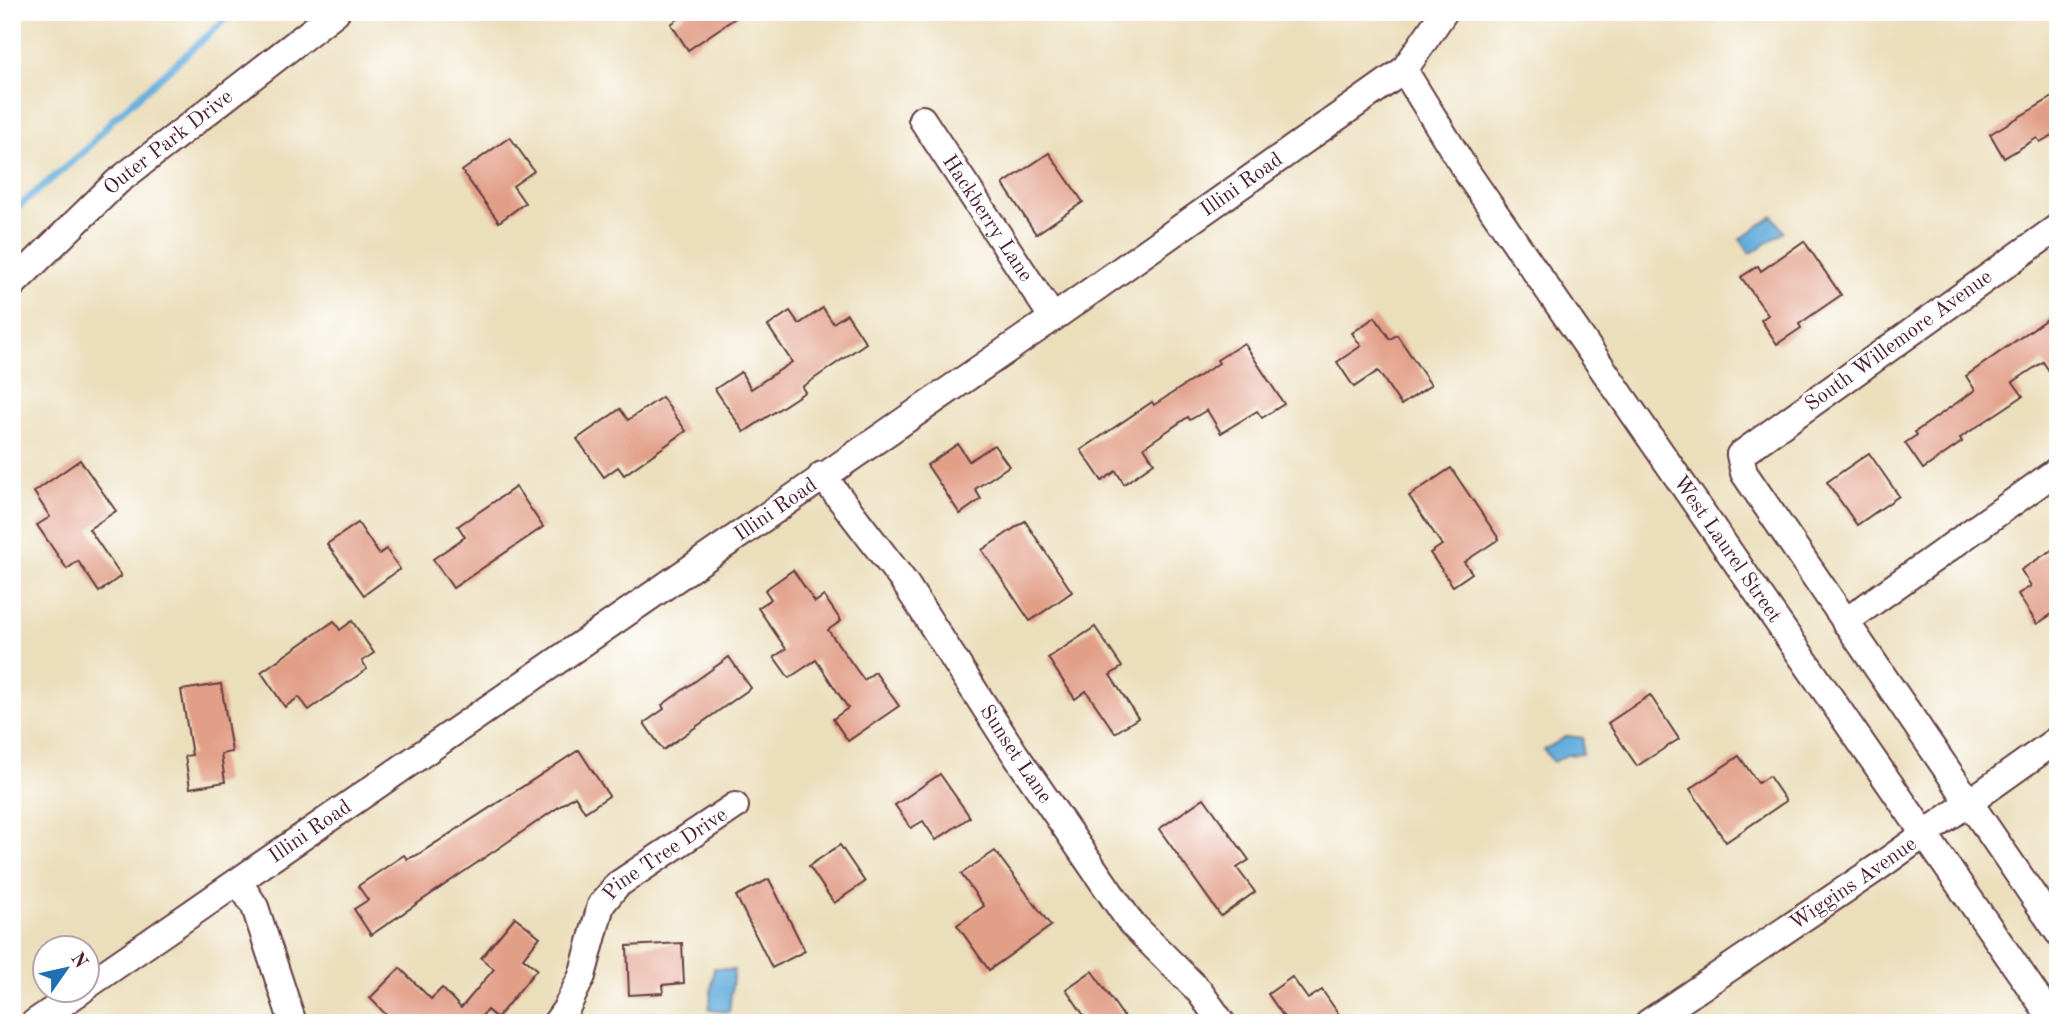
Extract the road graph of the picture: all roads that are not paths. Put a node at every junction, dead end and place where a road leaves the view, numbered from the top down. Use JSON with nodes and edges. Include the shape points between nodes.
{"nodes":[{"id":1,"x":336,"y":12,"type":"edge"},
{"id":2,"x":1444,"y":12,"type":"edge"},
{"id":3,"x":1404,"y":70,"type":"junction"},
{"id":4,"x":922,"y":119,"type":"dead end"},
{"id":5,"x":2058,"y":227,"type":"edge"},
{"id":6,"x":12,"y":285,"type":"edge"},
{"id":7,"x":1053,"y":318,"type":"junction"},
{"id":8,"x":2058,"y":470,"type":"edge"},
{"id":9,"x":822,"y":475,"type":"junction"},
{"id":10,"x":1845,"y":622,"type":"junction"},
{"id":11,"x":2058,"y":739,"type":"edge"},
{"id":12,"x":1969,"y":803,"type":"junction"},
{"id":13,"x":735,"y":806,"type":"dead end"},
{"id":14,"x":1926,"y":833,"type":"junction"},
{"id":15,"x":239,"y":882,"type":"junction"},
{"id":16,"x":2058,"y":932,"type":"edge"},
{"id":17,"x":102,"y":975,"type":"edge"},
{"id":18,"x":61,"y":1004,"type":"edge"},
{"id":19,"x":34,"y":1023,"type":"edge"},
{"id":20,"x":293,"y":1023,"type":"edge"},
{"id":21,"x":556,"y":1023,"type":"edge"},
{"id":22,"x":1222,"y":1023,"type":"edge"},
{"id":23,"x":1648,"y":1023,"type":"edge"},
{"id":24,"x":2055,"y":1023,"type":"edge"}],
"edges":[{"from":1,"to":6,"type":"street","name":"Outer Park Drive","via":[[117,182]]},
{"from":2,"to":3,"type":"street","name":"Illini Road"},
{"from":3,"to":7,"type":"street","name":"Illini Road"},
{"from":3,"to":14,"type":"street","name":"West Laurel Street","via":[[1468,174]]},
{"from":4,"to":7,"type":"street","name":"Hackberry Lane"},
{"from":5,"to":10,"type":"street","name":"South Willemore Avenue","via":[[1740,455],[1744,473]]},
{"from":7,"to":9,"type":"street","name":"Illini Road"},
{"from":8,"to":10,"type":"street"},
{"from":9,"to":15,"type":"street","name":"Illini Road"},
{"from":9,"to":22,"type":"street","name":"Sunset Lane","via":[[905,583],[1131,923],[1199,991]]},
{"from":10,"to":12,"type":"street"},
{"from":11,"to":12,"type":"street","name":"Wiggins Avenue"},
{"from":12,"to":14,"type":"street","name":"Wiggins Avenue"},
{"from":12,"to":16,"type":"street"},
{"from":13,"to":21,"type":"street","name":"Pine Tree Drive","via":[[617,885],[601,905],[582,976]]},
{"from":14,"to":23,"type":"street","name":"Wiggins Avenue"},
{"from":14,"to":24,"type":"street","name":"West Laurel Street"},
{"from":15,"to":17,"type":"street","name":"Illini Road"},
{"from":15,"to":20,"type":"street","via":[[255,906]]},
{"from":18,"to":19,"type":"street"}]}
